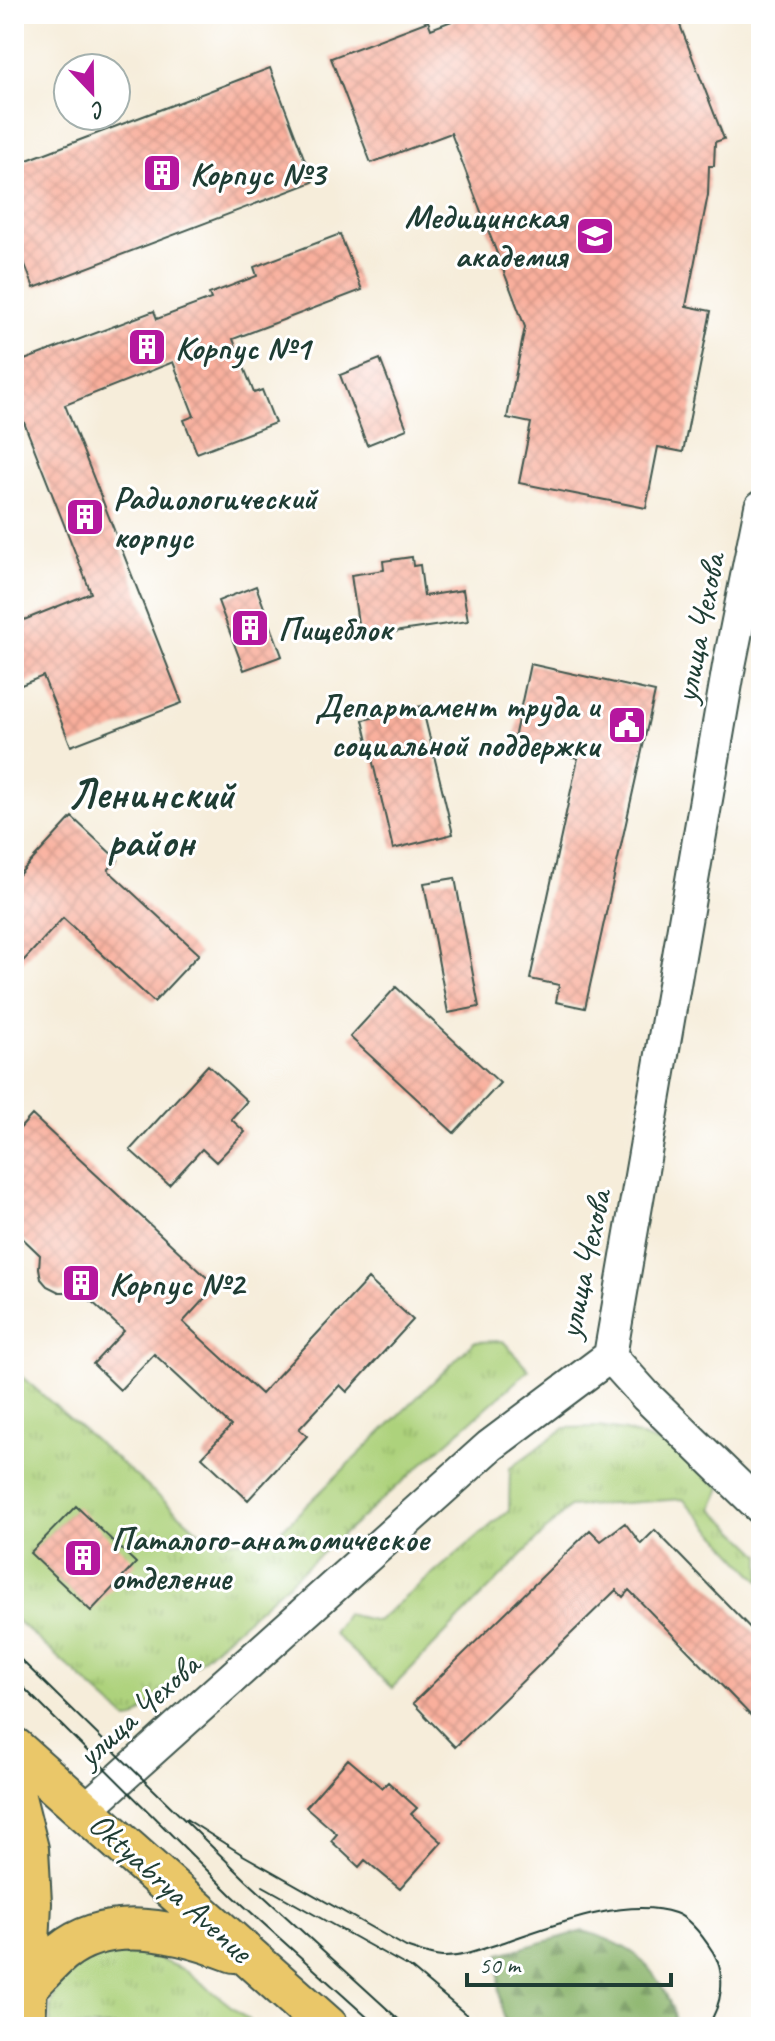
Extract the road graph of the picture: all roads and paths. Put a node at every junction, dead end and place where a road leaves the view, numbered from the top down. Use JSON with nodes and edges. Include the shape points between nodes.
{"nodes":[{"id":1,"x":761,"y":507,"type":"edge"},
{"id":2,"x":610,"y":1356,"type":"junction"},
{"id":3,"x":761,"y":1508,"type":"edge"},
{"id":4,"x":14,"y":1748,"type":"edge"},
{"id":5,"x":14,"y":1793,"type":"edge"},
{"id":6,"x":85,"y":1810,"type":"junction"},
{"id":7,"x":252,"y":1959,"type":"junction"},
{"id":8,"x":27,"y":1987,"type":"junction"},
{"id":9,"x":25,"y":2027,"type":"edge"},
{"id":10,"x":328,"y":2027,"type":"edge"}],
"edges":[{"from":1,"to":2,"type":"street","name":"улица Чехова"},
{"from":2,"to":3,"type":"street"},
{"from":2,"to":6,"type":"street","name":"улица Чехова","via":[[490,1446]]},
{"from":4,"to":6,"type":"main road","name":"Oktyabrya Avenue"},
{"from":5,"to":8,"type":"main road","via":[[28,1849]]},
{"from":6,"to":7,"type":"main road","name":"Oktyabrya Avenue"},
{"from":7,"to":8,"type":"main road","via":[[195,1937],[111,1931],[63,1951]]},
{"from":7,"to":10,"type":"main road","name":"Oktyabrya Avenue"},
{"from":8,"to":9,"type":"main road"}]}
